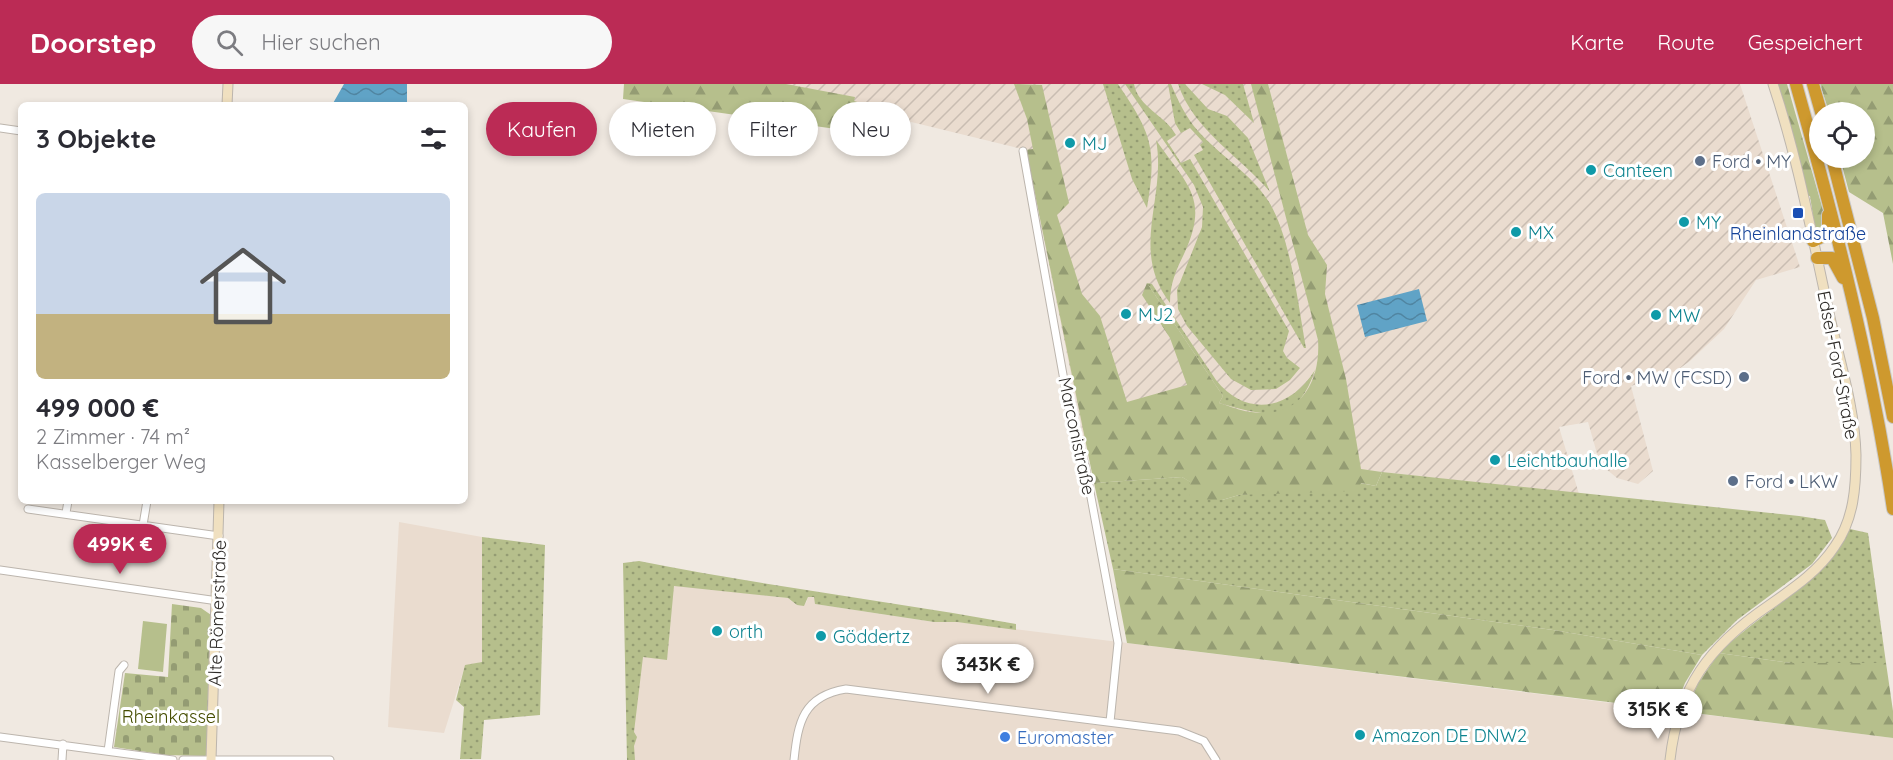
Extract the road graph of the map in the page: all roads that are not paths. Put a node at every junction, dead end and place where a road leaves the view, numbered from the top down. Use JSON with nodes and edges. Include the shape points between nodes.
{"nodes":[{"id":1,"x":228,"y":84,"type":"edge"},
{"id":2,"x":1773,"y":84,"type":"edge"},
{"id":3,"x":1796,"y":84,"type":"edge"},
{"id":4,"x":1813,"y":84,"type":"edge"},
{"id":5,"x":227,"y":102,"type":"edge"},
{"id":6,"x":1818,"y":102,"type":"edge"},
{"id":7,"x":0,"y":128,"type":"edge"},
{"id":8,"x":1809,"y":129,"type":"edge"},
{"id":9,"x":18,"y":131,"type":"edge"},
{"id":10,"x":1023,"y":151,"type":"dead end"},
{"id":11,"x":1820,"y":168,"type":"edge"},
{"id":12,"x":1820,"y":168,"type":"edge"},
{"id":13,"x":1835,"y":168,"type":"edge"},
{"id":14,"x":1813,"y":241,"type":"junction"},
{"id":15,"x":1817,"y":258,"type":"junction"},
{"id":16,"x":1862,"y":338,"type":"junction"},
{"id":17,"x":1893,"y":417,"type":"edge"},
{"id":18,"x":68,"y":504,"type":"edge"},
{"id":19,"x":146,"y":504,"type":"edge"},
{"id":20,"x":219,"y":504,"type":"edge"},
{"id":21,"x":28,"y":509,"type":"dead end"},
{"id":22,"x":1893,"y":509,"type":"edge"},
{"id":23,"x":66,"y":513,"type":"junction"},
{"id":24,"x":143,"y":525,"type":"junction"},
{"id":25,"x":219,"y":536,"type":"junction"},
{"id":26,"x":0,"y":570,"type":"edge"},
{"id":27,"x":218,"y":601,"type":"junction"},
{"id":28,"x":124,"y":665,"type":"dead end"},
{"id":29,"x":1110,"y":722,"type":"junction"},
{"id":30,"x":0,"y":737,"type":"edge"},
{"id":31,"x":63,"y":744,"type":"junction"},
{"id":32,"x":108,"y":751,"type":"junction"},
{"id":33,"x":211,"y":759,"type":"edge"},
{"id":34,"x":62,"y":760,"type":"edge"},
{"id":35,"x":173,"y":760,"type":"edge"},
{"id":36,"x":183,"y":760,"type":"edge"},
{"id":37,"x":330,"y":760,"type":"edge"},
{"id":38,"x":794,"y":760,"type":"edge"},
{"id":39,"x":1216,"y":760,"type":"edge"},
{"id":40,"x":1670,"y":760,"type":"edge"}],
"edges":[{"from":1,"to":5,"type":"street"},
{"from":2,"to":14,"type":"street","name":"Edsel-Ford-Straße"},
{"from":3,"to":8,"type":"highway"},
{"from":4,"to":6,"type":"highway"},
{"from":7,"to":9,"type":"street"},
{"from":10,"to":29,"type":"street","name":"Marconistraße","via":[[1072,425],[1085,465],[1118,643]]},
{"from":11,"to":14,"type":"highway","via":[[1830,227],[1828,234]]},
{"from":12,"to":16,"type":"highway"},
{"from":13,"to":17,"type":"highway","via":[[1873,318]]},
{"from":14,"to":15,"type":"street","name":"Edsel-Ford-Straße"},
{"from":15,"to":16,"type":"highway","via":[[1832,258],[1839,268]]},
{"from":15,"to":40,"type":"street","name":"Edsel-Ford-Straße","via":[[1852,424],[1856,453],[1854,500],[1835,546],[1818,567],[1739,626],[1698,672],[1683,702]]},
{"from":16,"to":22,"type":"highway"},
{"from":18,"to":23,"type":"street"},
{"from":19,"to":24,"type":"street"},
{"from":20,"to":25,"type":"street","name":"Alte Römerstraße"},
{"from":21,"to":23,"type":"street"},
{"from":23,"to":24,"type":"street"},
{"from":24,"to":25,"type":"street"},
{"from":25,"to":27,"type":"street","name":"Alte Römerstraße"},
{"from":26,"to":27,"type":"street"},
{"from":27,"to":33,"type":"street","name":"Alte Römerstraße"},
{"from":28,"to":32,"type":"street","via":[[119,671]]},
{"from":29,"to":38,"type":"street","via":[[846,690],[827,692],[802,717]]},
{"from":29,"to":39,"type":"street","via":[[1194,736],[1211,750]]},
{"from":30,"to":31,"type":"street"},
{"from":31,"to":32,"type":"street"},
{"from":31,"to":34,"type":"street"},
{"from":32,"to":35,"type":"street"},
{"from":33,"to":36,"type":"street"},
{"from":33,"to":37,"type":"street"}]}
